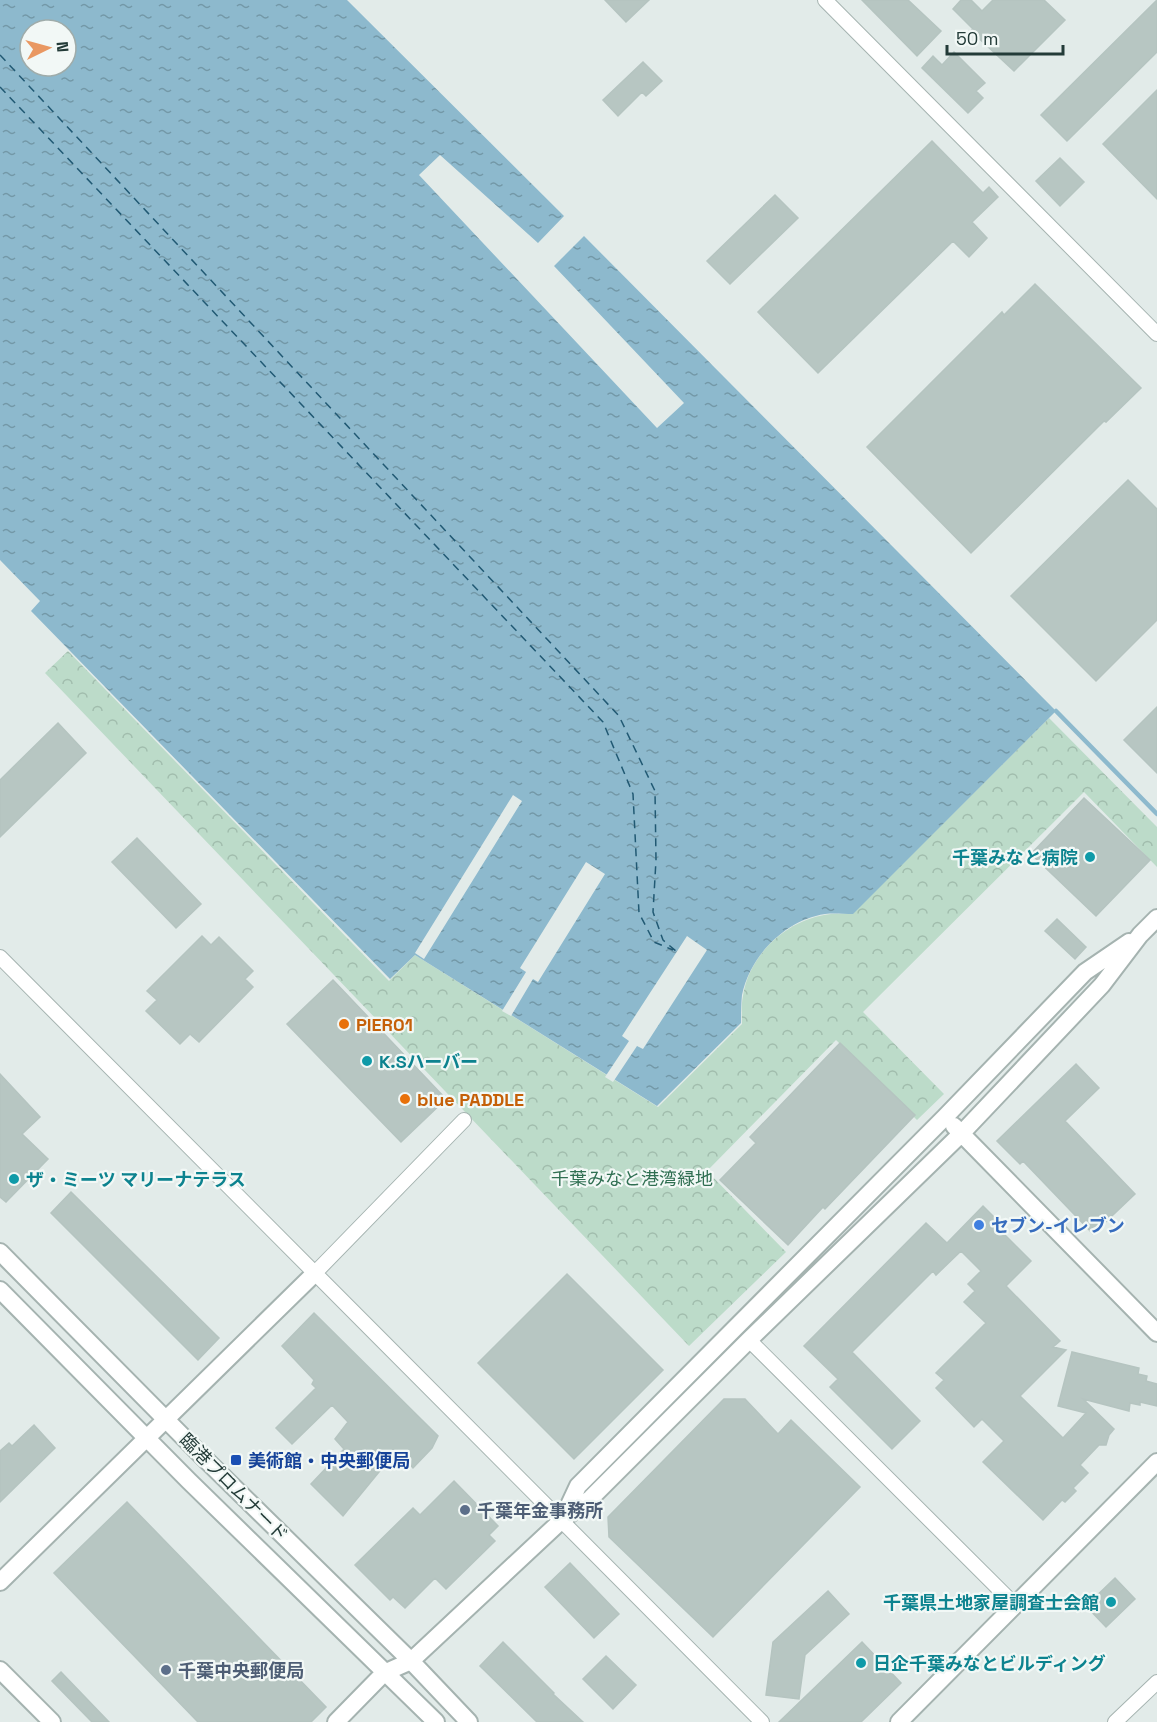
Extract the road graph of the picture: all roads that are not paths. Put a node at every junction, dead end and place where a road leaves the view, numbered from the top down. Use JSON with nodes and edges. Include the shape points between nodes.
{"nodes":[{"id":1,"x":825,"y":0,"type":"edge"},
{"id":2,"x":1157,"y":334,"type":"edge"},
{"id":3,"x":1157,"y":918,"type":"edge"},
{"id":4,"x":1140,"y":935,"type":"junction"},
{"id":5,"x":0,"y":957,"type":"edge"},
{"id":6,"x":945,"y":1117,"type":"junction"},
{"id":7,"x":464,"y":1120,"type":"dead end"},
{"id":8,"x":961,"y":1134,"type":"junction"},
{"id":9,"x":0,"y":1252,"type":"edge"},
{"id":10,"x":314,"y":1274,"type":"junction"},
{"id":11,"x":0,"y":1290,"type":"edge"},
{"id":12,"x":1157,"y":1333,"type":"edge"},
{"id":13,"x":750,"y":1340,"type":"junction"},
{"id":14,"x":167,"y":1420,"type":"junction"},
{"id":15,"x":146,"y":1438,"type":"junction"},
{"id":16,"x":1157,"y":1462,"type":"edge"},
{"id":17,"x":562,"y":1520,"type":"junction"},
{"id":18,"x":0,"y":1581,"type":"edge"},
{"id":19,"x":1014,"y":1605,"type":"junction"},
{"id":20,"x":411,"y":1661,"type":"junction"},
{"id":21,"x":0,"y":1670,"type":"edge"},
{"id":22,"x":384,"y":1673,"type":"junction"},
{"id":23,"x":1157,"y":1682,"type":"edge"},
{"id":24,"x":52,"y":1722,"type":"edge"},
{"id":25,"x":336,"y":1722,"type":"edge"},
{"id":26,"x":436,"y":1722,"type":"edge"},
{"id":27,"x":469,"y":1722,"type":"edge"},
{"id":28,"x":762,"y":1722,"type":"edge"},
{"id":29,"x":899,"y":1722,"type":"edge"},
{"id":30,"x":1115,"y":1722,"type":"edge"}],
"edges":[{"from":1,"to":2,"type":"street"},
{"from":3,"to":4,"type":"street"},
{"from":4,"to":6,"type":"street","via":[[1085,972]]},
{"from":4,"to":8,"type":"street","via":[[1102,985]]},
{"from":5,"to":10,"type":"street"},
{"from":6,"to":8,"type":"street"},
{"from":6,"to":17,"type":"street","via":[[578,1486]]},
{"from":7,"to":10,"type":"street"},
{"from":8,"to":12,"type":"street"},
{"from":8,"to":13,"type":"street"},
{"from":9,"to":14,"type":"street","name":"臨港プロムナード"},
{"from":10,"to":14,"type":"street"},
{"from":10,"to":17,"type":"street"},
{"from":11,"to":15,"type":"street","name":"臨港プロムナード"},
{"from":13,"to":17,"type":"street","via":[[591,1498]]},
{"from":13,"to":19,"type":"street"},
{"from":14,"to":15,"type":"street"},
{"from":14,"to":20,"type":"street","name":"臨港プロムナード"},
{"from":15,"to":18,"type":"street"},
{"from":15,"to":22,"type":"street","name":"臨港プロムナード"},
{"from":16,"to":19,"type":"street"},
{"from":17,"to":20,"type":"street"},
{"from":17,"to":28,"type":"street"},
{"from":19,"to":29,"type":"street"},
{"from":20,"to":22,"type":"street"},
{"from":20,"to":27,"type":"street","name":"臨港プロムナード"},
{"from":21,"to":24,"type":"street"},
{"from":22,"to":25,"type":"street"},
{"from":22,"to":26,"type":"street","name":"臨港プロムナード"},
{"from":23,"to":30,"type":"street"}]}
